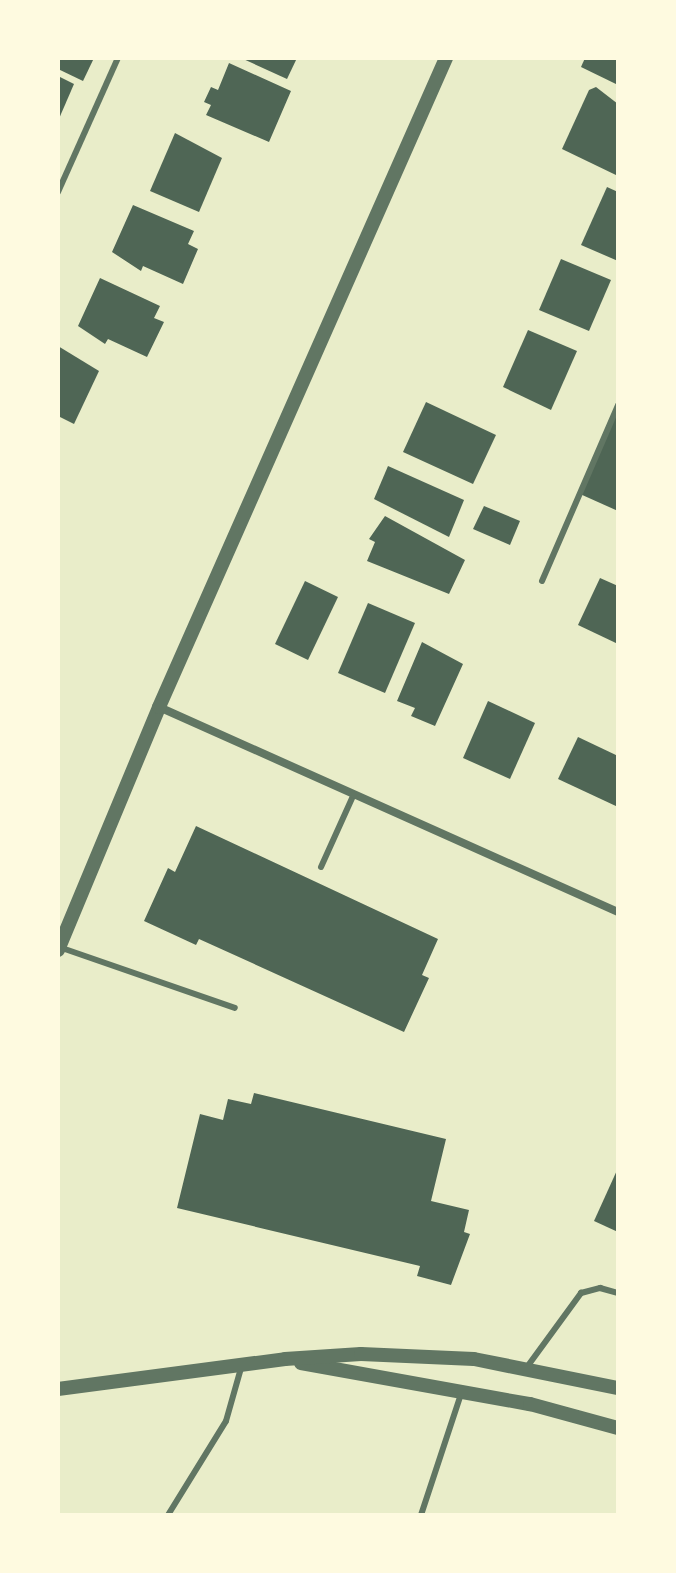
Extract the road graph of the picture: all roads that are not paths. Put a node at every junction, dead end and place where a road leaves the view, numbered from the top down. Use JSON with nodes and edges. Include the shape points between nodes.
{"nodes":[{"id":1,"x":118,"y":58,"type":"edge"},
{"id":2,"x":446,"y":58,"type":"edge"},
{"id":3,"x":58,"y":192,"type":"edge"},
{"id":4,"x":618,"y":405,"type":"edge"},
{"id":5,"x":542,"y":581,"type":"dead end"},
{"id":6,"x":159,"y":707,"type":"junction"},
{"id":7,"x":354,"y":794,"type":"junction"},
{"id":8,"x":321,"y":867,"type":"dead end"},
{"id":9,"x":618,"y":912,"type":"edge"},
{"id":10,"x":59,"y":948,"type":"edge"},
{"id":11,"x":235,"y":1008,"type":"dead end"},
{"id":12,"x":618,"y":1293,"type":"edge"},
{"id":13,"x":285,"y":1359,"type":"junction"},
{"id":14,"x":242,"y":1364,"type":"junction"},
{"id":15,"x":527,"y":1367,"type":"junction"},
{"id":16,"x":618,"y":1388,"type":"edge"},
{"id":17,"x":58,"y":1389,"type":"edge"},
{"id":18,"x":461,"y":1394,"type":"junction"},
{"id":19,"x":618,"y":1428,"type":"edge"},
{"id":20,"x":168,"y":1515,"type":"edge"},
{"id":21,"x":421,"y":1515,"type":"edge"}],
"edges":[{"from":1,"to":3,"type":"lane"},
{"from":2,"to":6,"type":"street"},
{"from":4,"to":5,"type":"lane"},
{"from":6,"to":7,"type":"street"},
{"from":6,"to":10,"type":"street"},
{"from":7,"to":8,"type":"lane"},
{"from":7,"to":9,"type":"street"},
{"from":10,"to":11,"type":"lane"},
{"from":12,"to":15,"type":"lane","via":[[600,1288],[581,1293]]},
{"from":13,"to":14,"type":"street"},
{"from":13,"to":15,"type":"street","via":[[420,1356]]},
{"from":13,"to":18,"type":"street"},
{"from":14,"to":17,"type":"street"},
{"from":14,"to":20,"type":"lane","via":[[226,1421]]},
{"from":15,"to":16,"type":"street"},
{"from":18,"to":19,"type":"street","via":[[530,1404]]},
{"from":18,"to":21,"type":"lane"}]}
